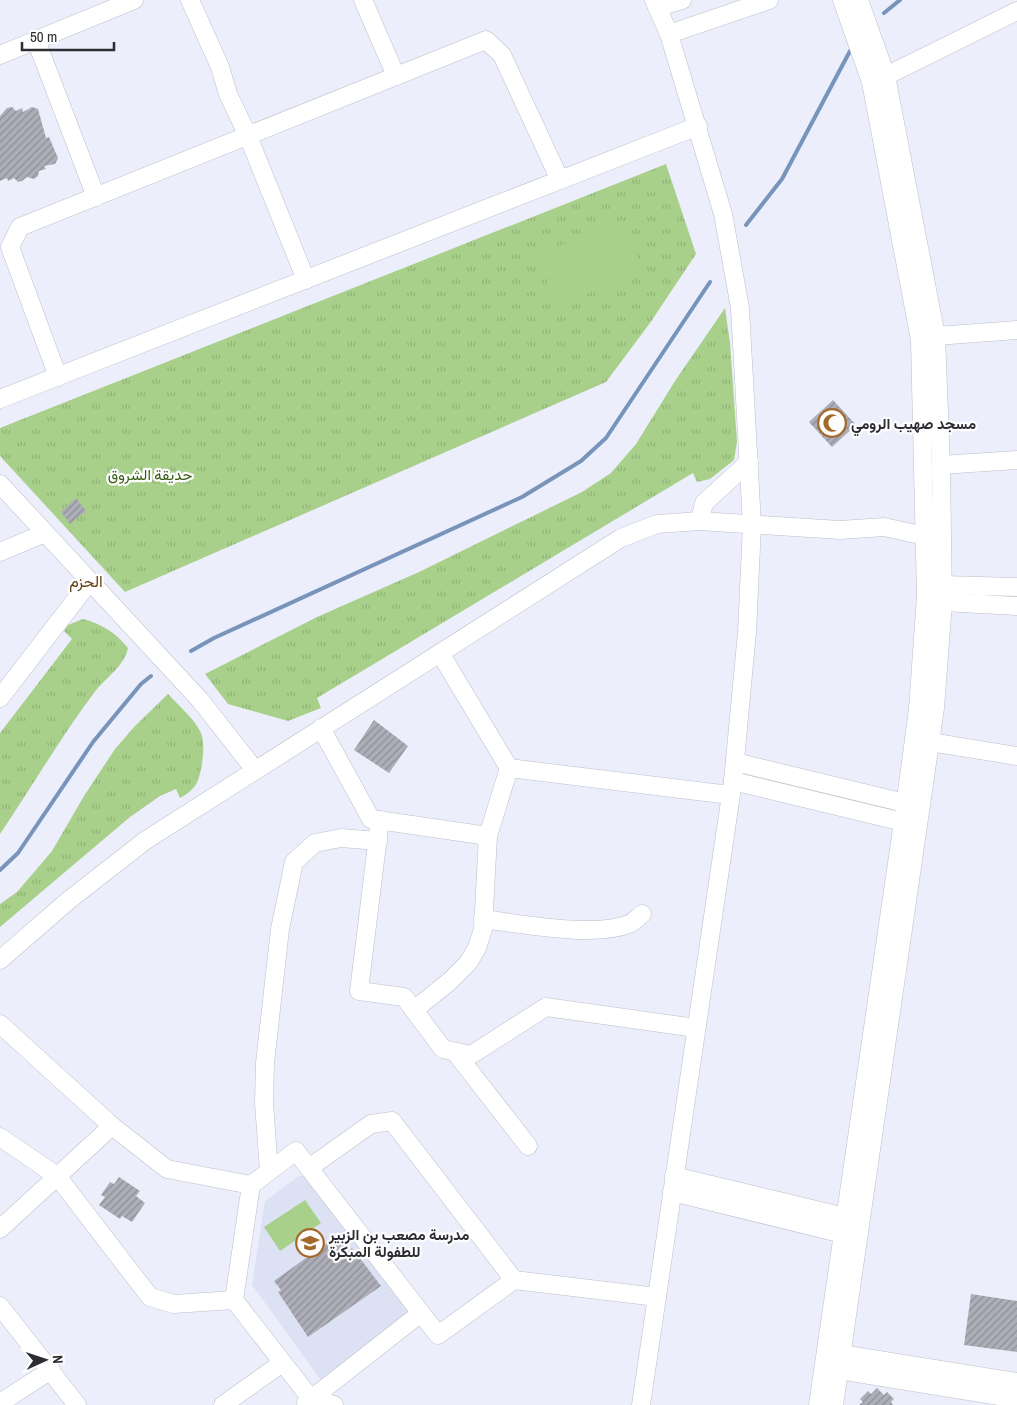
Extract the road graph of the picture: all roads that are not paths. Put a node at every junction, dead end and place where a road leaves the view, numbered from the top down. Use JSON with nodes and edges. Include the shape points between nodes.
{"nodes":[{"id":1,"x":190,"y":0,"type":"edge"},
{"id":2,"x":362,"y":0,"type":"edge"},
{"id":3,"x":682,"y":0,"type":"edge"},
{"id":4,"x":768,"y":0,"type":"edge"},
{"id":5,"x":842,"y":0,"type":"edge"},
{"id":6,"x":859,"y":0,"type":"edge"},
{"id":7,"x":123,"y":2,"type":"edge"},
{"id":8,"x":656,"y":4,"type":"edge"},
{"id":9,"x":1017,"y":11,"type":"edge"},
{"id":10,"x":669,"y":34,"type":"junction"},
{"id":11,"x":36,"y":40,"type":"junction"},
{"id":12,"x":0,"y":55,"type":"edge"},
{"id":13,"x":396,"y":76,"type":"junction"},
{"id":14,"x":886,"y":76,"type":"junction"},
{"id":15,"x":698,"y":126,"type":"junction"},
{"id":16,"x":248,"y":136,"type":"junction"},
{"id":17,"x":560,"y":180,"type":"junction"},
{"id":18,"x":96,"y":197,"type":"junction"},
{"id":19,"x":5,"y":241,"type":"edge"},
{"id":20,"x":306,"y":280,"type":"junction"},
{"id":21,"x":1017,"y":330,"type":"edge"},
{"id":22,"x":936,"y":336,"type":"junction"},
{"id":23,"x":58,"y":377,"type":"junction"},
{"id":24,"x":0,"y":399,"type":"edge"},
{"id":25,"x":1017,"y":460,"type":"edge"},
{"id":26,"x":748,"y":462,"type":"junction"},
{"id":27,"x":941,"y":465,"type":"junction"},
{"id":28,"x":0,"y":484,"type":"edge"},
{"id":29,"x":700,"y":521,"type":"junction"},
{"id":30,"x":752,"y":525,"type":"junction"},
{"id":31,"x":45,"y":533,"type":"junction"},
{"id":32,"x":925,"y":536,"type":"junction"},
{"id":33,"x":0,"y":552,"type":"edge"},
{"id":34,"x":90,"y":581,"type":"junction"},
{"id":35,"x":1017,"y":587,"type":"edge"},
{"id":36,"x":943,"y":593,"type":"junction"},
{"id":37,"x":1017,"y":606,"type":"edge"},
{"id":38,"x":440,"y":653,"type":"junction"},
{"id":39,"x":0,"y":698,"type":"edge"},
{"id":40,"x":321,"y":728,"type":"junction"},
{"id":41,"x":930,"y":742,"type":"junction"},
{"id":42,"x":1017,"y":756,"type":"edge"},
{"id":43,"x":735,"y":762,"type":"junction"},
{"id":44,"x":509,"y":768,"type":"junction"},
{"id":45,"x":255,"y":770,"type":"junction"},
{"id":46,"x":732,"y":788,"type":"junction"},
{"id":47,"x":905,"y":803,"type":"junction"},
{"id":48,"x":380,"y":820,"type":"junction"},
{"id":49,"x":903,"y":822,"type":"junction"},
{"id":50,"x":488,"y":836,"type":"junction"},
{"id":51,"x":378,"y":841,"type":"junction"},
{"id":52,"x":642,"y":914,"type":"dead end"},
{"id":53,"x":483,"y":919,"type":"junction"},
{"id":54,"x":0,"y":960,"type":"edge"},
{"id":55,"x":414,"y":1010,"type":"junction"},
{"id":56,"x":0,"y":1024,"type":"edge"},
{"id":57,"x":696,"y":1028,"type":"junction"},
{"id":58,"x":455,"y":1052,"type":"junction"},
{"id":59,"x":112,"y":1126,"type":"junction"},
{"id":60,"x":0,"y":1137,"type":"edge"},
{"id":61,"x":528,"y":1146,"type":"dead end"},
{"id":62,"x":309,"y":1168,"type":"junction"},
{"id":63,"x":269,"y":1171,"type":"junction"},
{"id":64,"x":57,"y":1176,"type":"junction"},
{"id":65,"x":673,"y":1184,"type":"junction"},
{"id":66,"x":251,"y":1185,"type":"junction"},
{"id":67,"x":849,"y":1227,"type":"junction"},
{"id":68,"x":0,"y":1229,"type":"edge"},
{"id":69,"x":514,"y":1280,"type":"junction"},
{"id":70,"x":656,"y":1297,"type":"junction"},
{"id":71,"x":234,"y":1300,"type":"junction"},
{"id":72,"x":0,"y":1306,"type":"edge"},
{"id":73,"x":421,"y":1313,"type":"junction"},
{"id":74,"x":835,"y":1362,"type":"junction"},
{"id":75,"x":282,"y":1363,"type":"junction"},
{"id":76,"x":50,"y":1370,"type":"junction"},
{"id":77,"x":1017,"y":1382,"type":"edge"},
{"id":78,"x":1017,"y":1399,"type":"edge"},
{"id":79,"x":307,"y":1402,"type":"edge"},
{"id":80,"x":0,"y":1403,"type":"edge"},
{"id":81,"x":77,"y":1405,"type":"edge"},
{"id":82,"x":222,"y":1405,"type":"edge"},
{"id":83,"x":334,"y":1405,"type":"edge"},
{"id":84,"x":641,"y":1405,"type":"edge"},
{"id":85,"x":818,"y":1405,"type":"edge"},
{"id":86,"x":834,"y":1405,"type":"edge"}],
"edges":[{"from":1,"to":16,"type":"street"},
{"from":2,"to":13,"type":"street"},
{"from":3,"to":8,"type":"street"},
{"from":4,"to":10,"type":"street"},
{"from":5,"to":32,"type":"street","via":[[871,82],[920,340]]},
{"from":6,"to":14,"type":"street"},
{"from":7,"to":11,"type":"street"},
{"from":8,"to":10,"type":"street"},
{"from":9,"to":14,"type":"street"},
{"from":10,"to":15,"type":"street"},
{"from":11,"to":12,"type":"street"},
{"from":11,"to":18,"type":"street"},
{"from":13,"to":16,"type":"street"},
{"from":13,"to":17,"type":"street","via":[[486,40],[502,55]]},
{"from":14,"to":22,"type":"street"},
{"from":15,"to":17,"type":"street"},
{"from":15,"to":26,"type":"street","via":[[724,214],[740,308]]},
{"from":16,"to":18,"type":"street"},
{"from":16,"to":20,"type":"street"},
{"from":17,"to":20,"type":"street"},
{"from":18,"to":19,"type":"street","via":[[20,227]]},
{"from":19,"to":23,"type":"street"},
{"from":20,"to":23,"type":"street"},
{"from":21,"to":22,"type":"street"},
{"from":22,"to":27,"type":"street"},
{"from":23,"to":24,"type":"street"},
{"from":25,"to":27,"type":"street"},
{"from":26,"to":29,"type":"street","via":[[704,503]]},
{"from":26,"to":30,"type":"street"},
{"from":27,"to":36,"type":"street"},
{"from":28,"to":31,"type":"street"},
{"from":29,"to":30,"type":"street"},
{"from":29,"to":38,"type":"street","via":[[657,524],[621,538]]},
{"from":30,"to":32,"type":"street","via":[[840,530],[884,528]]},
{"from":30,"to":43,"type":"street","via":[[747,632]]},
{"from":31,"to":33,"type":"street"},
{"from":31,"to":34,"type":"street"},
{"from":32,"to":47,"type":"street","via":[[926,596],[918,710]]},
{"from":34,"to":39,"type":"street"},
{"from":34,"to":45,"type":"street","via":[[200,700]]},
{"from":35,"to":36,"type":"street"},
{"from":36,"to":37,"type":"street"},
{"from":36,"to":41,"type":"street"},
{"from":38,"to":40,"type":"street"},
{"from":38,"to":44,"type":"street"},
{"from":40,"to":45,"type":"street"},
{"from":40,"to":48,"type":"street","via":[[371,819]]},
{"from":41,"to":42,"type":"street"},
{"from":41,"to":67,"type":"street"},
{"from":43,"to":46,"type":"street"},
{"from":43,"to":47,"type":"street"},
{"from":44,"to":46,"type":"street"},
{"from":44,"to":50,"type":"street"},
{"from":45,"to":54,"type":"street","via":[[146,840],[69,900]]},
{"from":46,"to":49,"type":"street"},
{"from":46,"to":57,"type":"street"},
{"from":47,"to":49,"type":"street"},
{"from":48,"to":50,"type":"street"},
{"from":48,"to":51,"type":"street"},
{"from":49,"to":67,"type":"street"},
{"from":50,"to":53,"type":"street"},
{"from":51,"to":55,"type":"street","via":[[359,991],[404,997]]},
{"from":51,"to":63,"type":"street","via":[[341,838],[315,843],[294,862],[280,929],[265,1063]]},
{"from":52,"to":53,"type":"street","via":[[631,923],[605,930]]},
{"from":53,"to":55,"type":"street","via":[[477,948],[468,963]]},
{"from":55,"to":58,"type":"street","via":[[443,1049]]},
{"from":56,"to":59,"type":"street"},
{"from":57,"to":58,"type":"street","via":[[546,1008],[470,1055]]},
{"from":57,"to":65,"type":"street"},
{"from":58,"to":61,"type":"street"},
{"from":59,"to":64,"type":"street"},
{"from":59,"to":66,"type":"street","via":[[167,1169]]},
{"from":60,"to":64,"type":"street"},
{"from":62,"to":63,"type":"street","via":[[296,1151]]},
{"from":62,"to":69,"type":"street","via":[[371,1124],[392,1121]]},
{"from":62,"to":73,"type":"street"},
{"from":63,"to":66,"type":"street"},
{"from":64,"to":68,"type":"street"},
{"from":64,"to":71,"type":"street","via":[[150,1297],[174,1304]]},
{"from":65,"to":67,"type":"street"},
{"from":65,"to":70,"type":"street"},
{"from":66,"to":71,"type":"street"},
{"from":67,"to":74,"type":"street"},
{"from":69,"to":70,"type":"street"},
{"from":69,"to":73,"type":"street","via":[[438,1335]]},
{"from":70,"to":84,"type":"street"},
{"from":71,"to":75,"type":"street"},
{"from":72,"to":76,"type":"street"},
{"from":73,"to":79,"type":"street"},
{"from":74,"to":77,"type":"street"},
{"from":74,"to":78,"type":"street"},
{"from":74,"to":85,"type":"street"},
{"from":74,"to":86,"type":"street"},
{"from":75,"to":79,"type":"street"},
{"from":75,"to":82,"type":"street"},
{"from":76,"to":80,"type":"street"},
{"from":76,"to":81,"type":"street"},
{"from":79,"to":83,"type":"street"}]}
